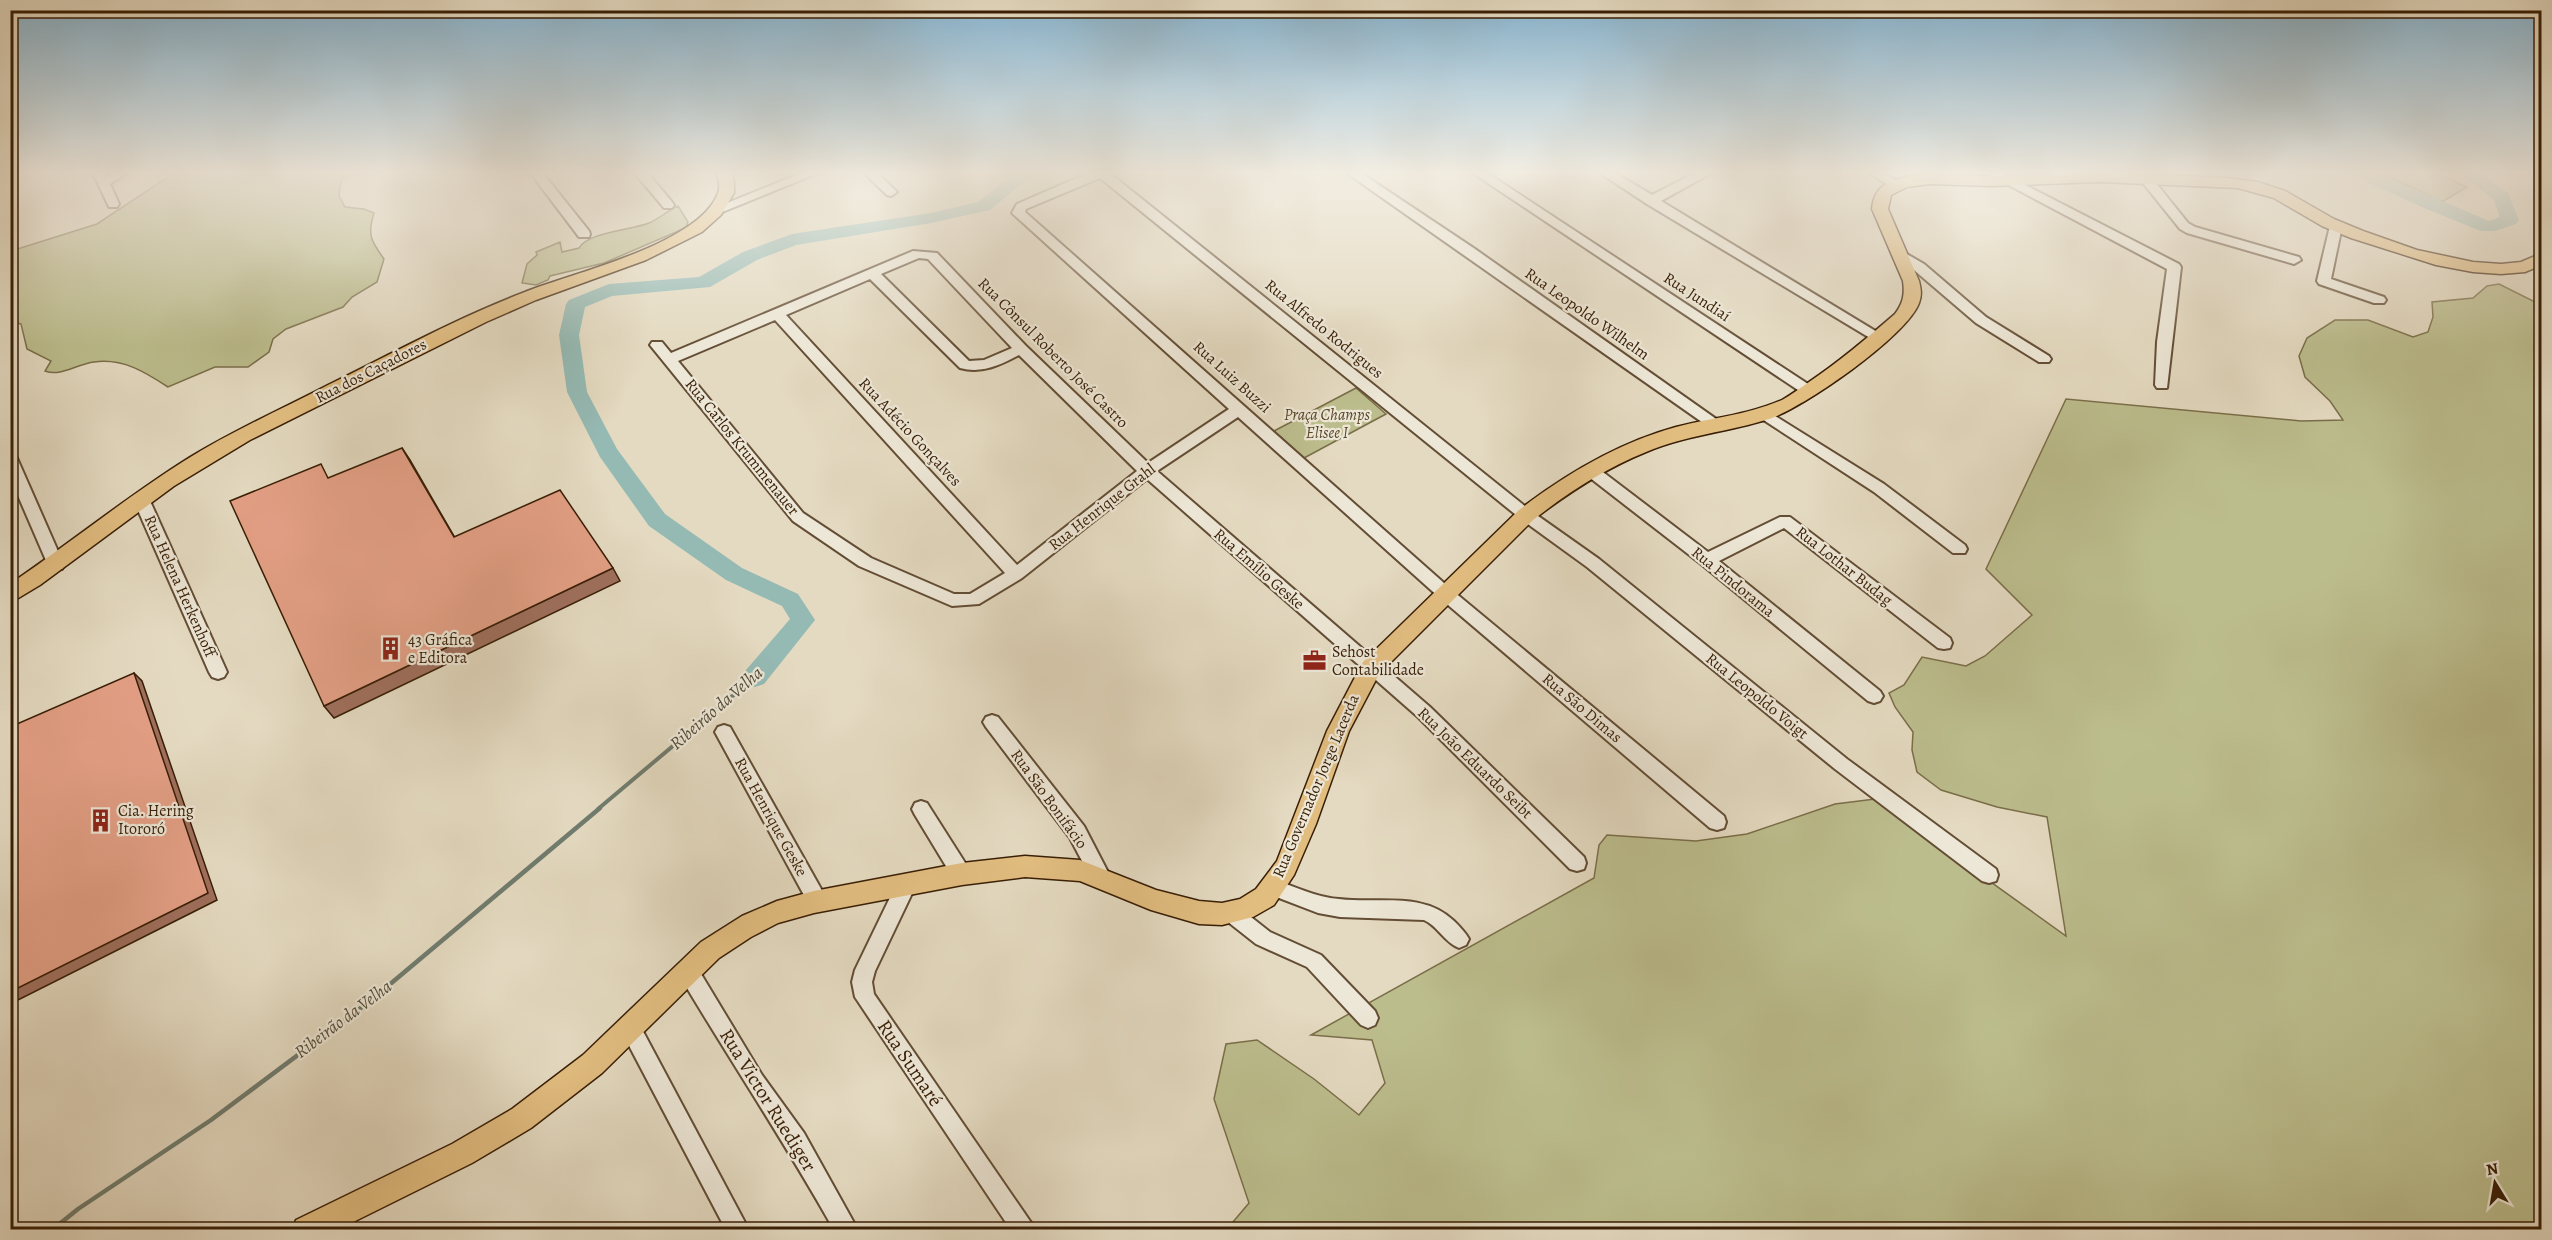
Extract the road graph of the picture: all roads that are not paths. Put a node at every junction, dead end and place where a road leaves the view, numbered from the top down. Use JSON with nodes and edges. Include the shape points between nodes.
{"nodes":[{"id":1,"x":580,"y":229,"type":"edge"},
{"id":2,"x":694,"y":229,"type":"edge"},
{"id":3,"x":1036,"y":229,"type":"edge"},
{"id":4,"x":1171,"y":229,"type":"edge"},
{"id":5,"x":1435,"y":229,"type":"edge"},
{"id":6,"x":1564,"y":229,"type":"edge"},
{"id":7,"x":1698,"y":229,"type":"edge"},
{"id":8,"x":1888,"y":229,"type":"edge"},
{"id":9,"x":2099,"y":229,"type":"edge"},
{"id":10,"x":2189,"y":229,"type":"edge"},
{"id":11,"x":2335,"y":229,"type":"edge"},
{"id":12,"x":2343,"y":229,"type":"edge"},
{"id":13,"x":584,"y":234,"type":"dead end"},
{"id":14,"x":1898,"y":253,"type":"junction"},
{"id":15,"x":2541,"y":258,"type":"edge"},
{"id":16,"x":2294,"y":260,"type":"dead end"},
{"id":17,"x":873,"y":274,"type":"junction"},
{"id":18,"x":2379,"y":300,"type":"dead end"},
{"id":19,"x":777,"y":314,"type":"junction"},
{"id":20,"x":1880,"y":338,"type":"junction"},
{"id":21,"x":657,"y":345,"type":"dead end"},
{"id":22,"x":1021,"y":349,"type":"junction"},
{"id":23,"x":670,"y":359,"type":"junction"},
{"id":24,"x":2044,"y":359,"type":"dead end"},
{"id":25,"x":2162,"y":386,"type":"dead end"},
{"id":26,"x":1809,"y":391,"type":"junction"},
{"id":27,"x":1240,"y":409,"type":"junction"},
{"id":28,"x":1764,"y":414,"type":"junction"},
{"id":29,"x":1714,"y":424,"type":"junction"},
{"id":30,"x":10,"y":458,"type":"edge"},
{"id":31,"x":1590,"y":470,"type":"junction"},
{"id":32,"x":1147,"y":471,"type":"junction"},
{"id":33,"x":142,"y":501,"type":"junction"},
{"id":34,"x":1526,"y":515,"type":"junction"},
{"id":35,"x":1959,"y":549,"type":"dead end"},
{"id":36,"x":1707,"y":560,"type":"junction"},
{"id":37,"x":56,"y":565,"type":"junction"},
{"id":38,"x":1016,"y":574,"type":"junction"},
{"id":39,"x":10,"y":595,"type":"edge"},
{"id":40,"x":1447,"y":595,"type":"junction"},
{"id":41,"x":963,"y":601,"type":"joint"},
{"id":42,"x":1944,"y":643,"type":"dead end"},
{"id":43,"x":1371,"y":668,"type":"junction"},
{"id":44,"x":218,"y":672,"type":"dead end"},
{"id":45,"x":1874,"y":696,"type":"dead end"},
{"id":46,"x":992,"y":722,"type":"dead end"},
{"id":47,"x":724,"y":732,"type":"dead end"},
{"id":48,"x":921,"y":809,"type":"dead end"},
{"id":49,"x":1717,"y":822,"type":"dead end"},
{"id":50,"x":1577,"y":863,"type":"dead end"},
{"id":51,"x":1989,"y":874,"type":"dead end"},
{"id":52,"x":962,"y":875,"type":"junction"},
{"id":53,"x":1101,"y":878,"type":"junction"},
{"id":54,"x":906,"y":885,"type":"junction"},
{"id":55,"x":1273,"y":887,"type":"junction"},
{"id":56,"x":818,"y":902,"type":"junction"},
{"id":57,"x":1230,"y":912,"type":"junction"},
{"id":58,"x":1459,"y":939,"type":"dead end"},
{"id":59,"x":688,"y":971,"type":"junction"},
{"id":60,"x":1368,"y":1017,"type":"dead end"},
{"id":61,"x":631,"y":1029,"type":"junction"},
{"id":62,"x":306,"y":1230,"type":"edge"},
{"id":63,"x":738,"y":1230,"type":"edge"},
{"id":64,"x":847,"y":1230,"type":"edge"},
{"id":65,"x":1025,"y":1230,"type":"edge"}],
"edges":[{"from":1,"to":13,"type":"street"},
{"from":2,"to":33,"type":"main road","name":"Rua dos Caçadores","via":[[657,249],[468,322],[271,420],[191,465]]},
{"from":3,"to":27,"type":"street","name":"Rua Luiz Buzzi"},
{"from":4,"to":34,"type":"street","name":"Rua Alfredo Rodrigues"},
{"from":5,"to":29,"type":"street","name":"Rua Leopoldo Wilhelm"},
{"from":6,"to":26,"type":"street","name":"Rua Jundiaí"},
{"from":7,"to":20,"type":"street"},
{"from":8,"to":14,"type":"main road","name":"Rua Governador Jorge Lacerda"},
{"from":9,"to":25,"type":"street","via":[[2174,267]]},
{"from":10,"to":16,"type":"street"},
{"from":11,"to":18,"type":"street","via":[[2324,281]]},
{"from":12,"to":15,"type":"main road","via":[[2377,243],[2481,269],[2521,269]]},
{"from":14,"to":20,"type":"main road","name":"Rua Governador Jorge Lacerda","via":[[1911,281],[1910,305]]},
{"from":14,"to":24,"type":"street","via":[[1981,320]]},
{"from":17,"to":19,"type":"street","name":"Rua Cônsul Roberto José Castro"},
{"from":17,"to":22,"type":"street","via":[[965,365],[985,366]]},
{"from":17,"to":22,"type":"street","name":"Rua Cônsul Roberto José Castro","via":[[918,254],[932,256]]},
{"from":19,"to":23,"type":"street","name":"Rua Cônsul Roberto José Castro"},
{"from":19,"to":38,"type":"street","name":"Rua Adécio Gonçalves"},
{"from":20,"to":26,"type":"main road","name":"Rua Governador Jorge Lacerda"},
{"from":21,"to":23,"type":"street","name":"Rua Carlos Krummenauer"},
{"from":22,"to":32,"type":"street","name":"Rua Cônsul Roberto José Castro"},
{"from":23,"to":41,"type":"street","name":"Rua Carlos Krummenauer","via":[[798,518],[865,562],[952,600]]},
{"from":26,"to":28,"type":"main road","name":"Rua Governador Jorge Lacerda"},
{"from":27,"to":32,"type":"street","name":"Rua Henrique Grahl"},
{"from":27,"to":40,"type":"street","name":"Rua Luiz Buzzi"},
{"from":28,"to":29,"type":"main road","name":"Rua Governador Jorge Lacerda"},
{"from":28,"to":35,"type":"street","via":[[1879,488]]},
{"from":29,"to":31,"type":"main road","name":"Rua Governador Jorge Lacerda","via":[[1678,433]]},
{"from":30,"to":37,"type":"street"},
{"from":31,"to":34,"type":"main road","name":"Rua Governador Jorge Lacerda"},
{"from":31,"to":36,"type":"street","name":"Rua Pindorama"},
{"from":32,"to":38,"type":"street","name":"Rua Henrique Grahl"},
{"from":32,"to":43,"type":"street","name":"Rua Emílio Geske"},
{"from":33,"to":37,"type":"main road","name":"Rua dos Caçadores"},
{"from":33,"to":44,"type":"street","name":"Rua Helena Herkenhoff"},
{"from":34,"to":40,"type":"main road","name":"Rua Governador Jorge Lacerda"},
{"from":34,"to":51,"type":"street","name":"Rua Leopoldo Voigt","via":[[1593,563],[1841,764]]},
{"from":36,"to":42,"type":"street","name":"Rua Lothar Budag","via":[[1785,521]]},
{"from":36,"to":45,"type":"street","name":"Rua Pindorama"},
{"from":37,"to":39,"type":"main road","name":"Rua dos Caçadores"},
{"from":38,"to":41,"type":"street","name":"Rua Henrique Grahl","via":[[973,600]]},
{"from":40,"to":43,"type":"main road","name":"Rua Governador Jorge Lacerda"},
{"from":40,"to":49,"type":"street","name":"Rua São Dimas"},
{"from":43,"to":50,"type":"street","name":"Rua João Eduardo Seibt","via":[[1424,712]]},
{"from":43,"to":55,"type":"main road","name":"Rua Governador Jorge Lacerda","via":[[1338,731],[1285,868]]},
{"from":46,"to":53,"type":"street","name":"Rua São Bonifácio","via":[[1077,832]]},
{"from":47,"to":56,"type":"street","name":"Rua Henrique Geske"},
{"from":48,"to":52,"type":"street"},
{"from":52,"to":53,"type":"main road","name":"Rua Governador Jorge Lacerda","via":[[1042,866],[1070,868]]},
{"from":52,"to":54,"type":"main road","name":"Rua Governador Jorge Lacerda"},
{"from":53,"to":57,"type":"main road","name":"Rua Governador Jorge Lacerda","via":[[1168,907]]},
{"from":54,"to":56,"type":"main road","name":"Rua Governador Jorge Lacerda"},
{"from":54,"to":65,"type":"street","name":"Rua Sumaré","via":[[865,970],[865,997]]},
{"from":55,"to":57,"type":"main road","name":"Rua Governador Jorge Lacerda","via":[[1256,902]]},
{"from":55,"to":58,"type":"street","via":[[1340,908],[1425,911],[1436,916]]},
{"from":56,"to":59,"type":"main road","name":"Rua Governador Jorge Lacerda","via":[[776,912],[753,923],[710,950]]},
{"from":57,"to":60,"type":"street","via":[[1263,938],[1314,961]]},
{"from":59,"to":61,"type":"main road","name":"Rua Governador Jorge Lacerda"},
{"from":59,"to":64,"type":"street","name":"Rua Victor Ruediger","via":[[796,1141]]},
{"from":61,"to":62,"type":"main road","name":"Rua Governador Jorge Lacerda","via":[[608,1053],[549,1100],[470,1149]]},
{"from":61,"to":63,"type":"street"}]}
